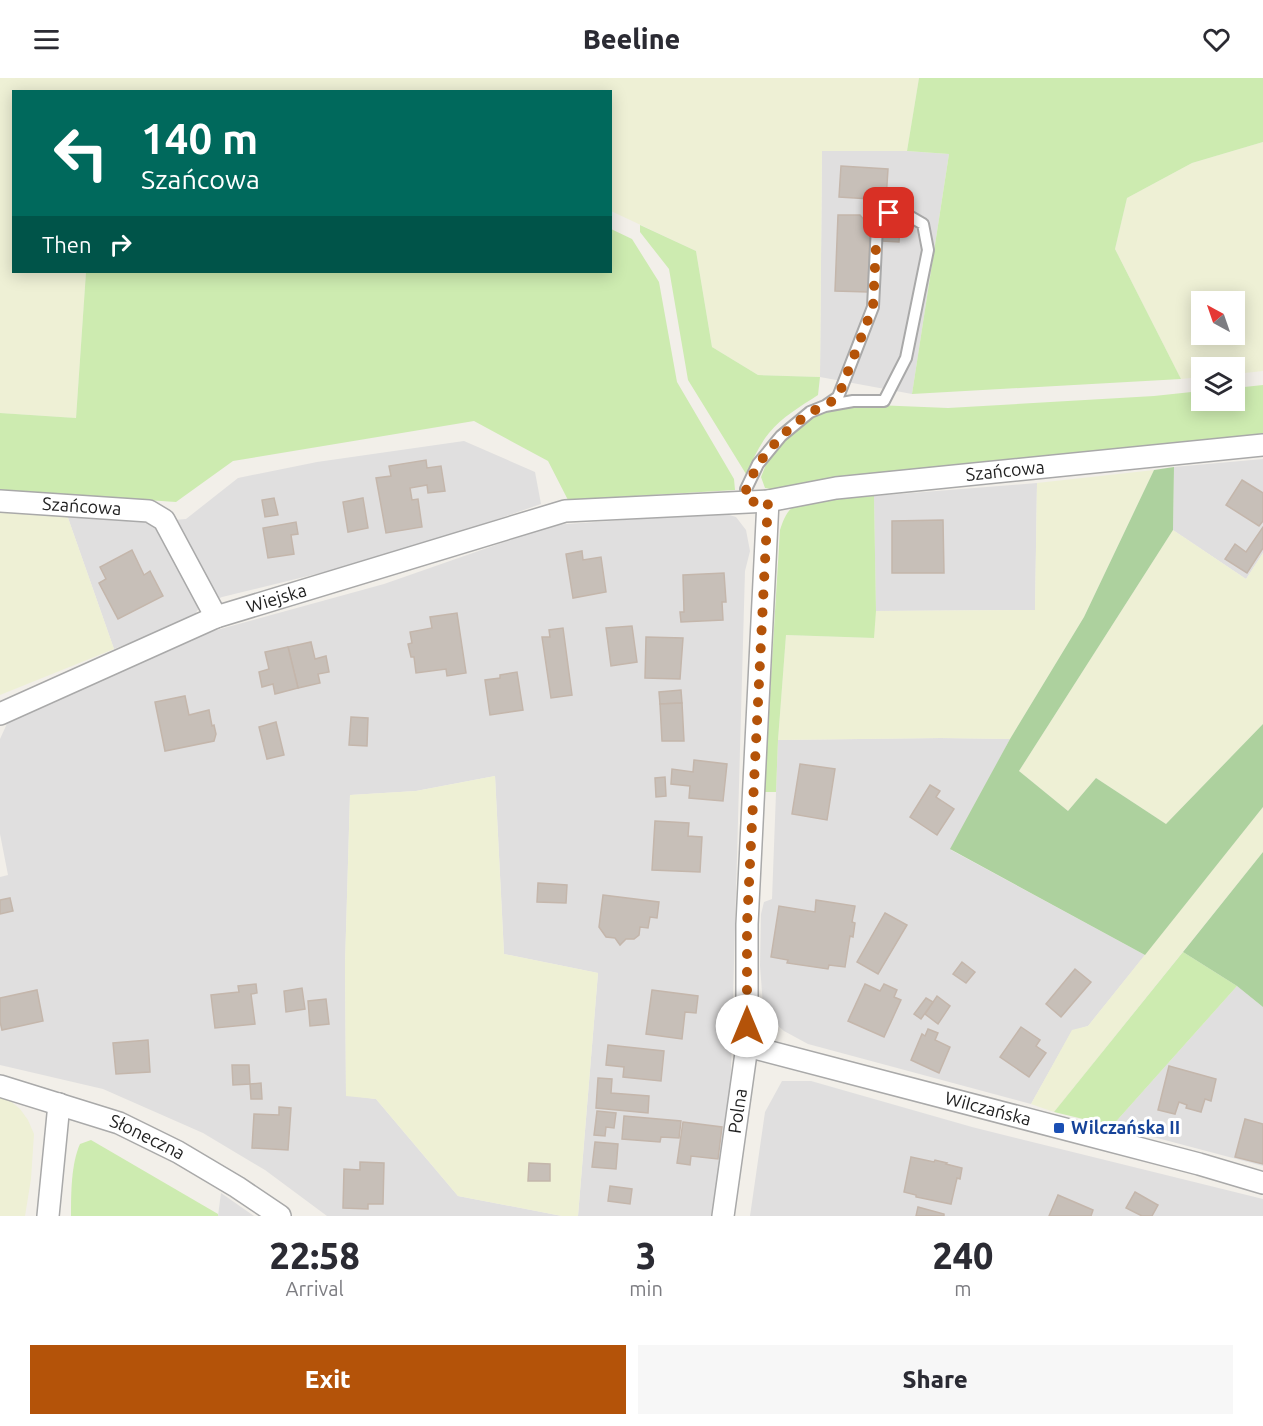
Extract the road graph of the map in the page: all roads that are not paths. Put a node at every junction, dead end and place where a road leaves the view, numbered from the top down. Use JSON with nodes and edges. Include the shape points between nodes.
{"nodes":[{"id":1,"x":825,"y":406,"type":"junction"},
{"id":2,"x":1263,"y":445,"type":"edge"},
{"id":3,"x":0,"y":501,"type":"edge"},
{"id":4,"x":758,"y":502,"type":"junction"},
{"id":5,"x":565,"y":511,"type":"joint"},
{"id":6,"x":216,"y":617,"type":"junction"},
{"id":7,"x":0,"y":714,"type":"edge"},
{"id":8,"x":747,"y":1046,"type":"junction"},
{"id":9,"x":0,"y":1086,"type":"edge"},
{"id":10,"x":59,"y":1104,"type":"junction"},
{"id":11,"x":1263,"y":1183,"type":"edge"},
{"id":12,"x":48,"y":1216,"type":"edge"},
{"id":13,"x":280,"y":1216,"type":"edge"},
{"id":14,"x":723,"y":1216,"type":"edge"}],
"edges":[{"from":1,"to":1,"type":"lane","via":[[884,401],[906,358],[928,250],[923,224],[904,213],[889,213],[877,226],[873,307],[838,397]]},
{"from":1,"to":4,"type":"lane","via":[[810,412],[781,436],[758,464],[746,489]]},
{"from":2,"to":4,"type":"street","name":"Szańcowa","via":[[836,488]]},
{"from":3,"to":6,"type":"street","name":"Szańcowa","via":[[149,511],[164,520]]},
{"from":4,"to":5,"type":"street","name":"Szańcowa"},
{"from":4,"to":8,"type":"street","name":"Polna"},
{"from":5,"to":6,"type":"street","name":"Wiejska"},
{"from":6,"to":7,"type":"street","name":"Wiejska"},
{"from":8,"to":11,"type":"street","name":"WiIczańska"},
{"from":8,"to":14,"type":"street","name":"Polna"},
{"from":9,"to":10,"type":"street","name":"Słoneczna"},
{"from":10,"to":12,"type":"street"},
{"from":10,"to":13,"type":"street","name":"Słoneczna","via":[[119,1123],[178,1152]]}]}
